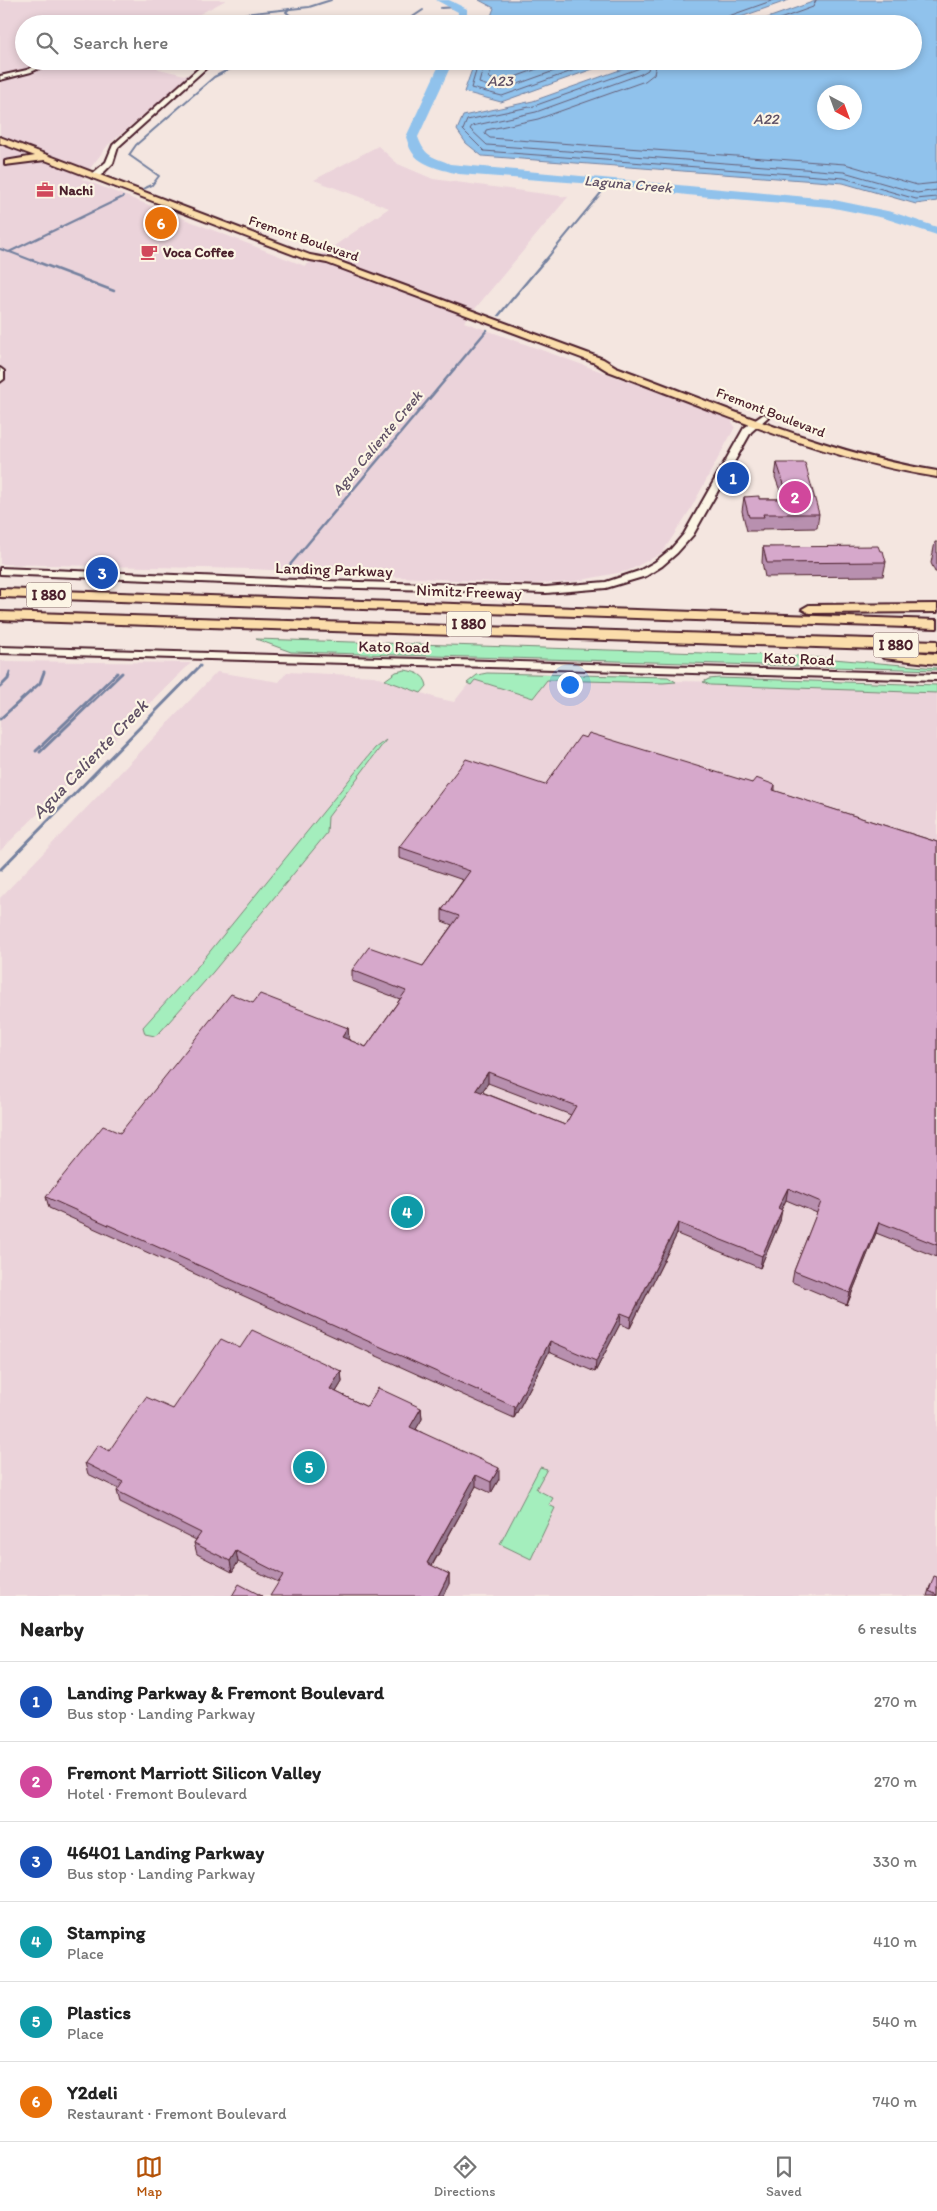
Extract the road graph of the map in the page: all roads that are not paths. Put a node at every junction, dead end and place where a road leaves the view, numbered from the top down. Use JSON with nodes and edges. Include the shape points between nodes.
{"nodes":[{"id":1,"x":31,"y":70,"type":"edge"},
{"id":2,"x":201,"y":70,"type":"edge"},
{"id":3,"x":0,"y":78,"type":"edge"},
{"id":4,"x":0,"y":140,"type":"edge"},
{"id":5,"x":28,"y":152,"type":"junction"},
{"id":6,"x":48,"y":159,"type":"junction"},
{"id":7,"x":3,"y":164,"type":"edge"},
{"id":8,"x":95,"y":176,"type":"junction"},
{"id":9,"x":598,"y":361,"type":"joint"},
{"id":10,"x":0,"y":371,"type":"edge"},
{"id":11,"x":0,"y":379,"type":"edge"},
{"id":12,"x":761,"y":420,"type":"junction"},
{"id":13,"x":937,"y":466,"type":"edge"},
{"id":14,"x":908,"y":470,"type":"junction"},
{"id":15,"x":937,"y":474,"type":"edge"},
{"id":16,"x":0,"y":571,"type":"edge"},
{"id":17,"x":0,"y":584,"type":"edge"},
{"id":18,"x":0,"y":593,"type":"edge"},
{"id":19,"x":98,"y":596,"type":"junction"},
{"id":20,"x":937,"y":608,"type":"edge"},
{"id":21,"x":0,"y":609,"type":"edge"},
{"id":22,"x":0,"y":616,"type":"edge"},
{"id":23,"x":696,"y":616,"type":"junction"},
{"id":24,"x":937,"y":624,"type":"edge"},
{"id":25,"x":937,"y":639,"type":"edge"},
{"id":26,"x":856,"y":644,"type":"junction"},
{"id":27,"x":937,"y":646,"type":"edge"},
{"id":28,"x":0,"y":650,"type":"edge"},
{"id":29,"x":937,"y":659,"type":"edge"},
{"id":30,"x":937,"y":677,"type":"edge"}],
"edges":[{"from":1,"to":3,"type":"street"},
{"from":2,"to":8,"type":"street","via":[[115,146],[109,163]]},
{"from":4,"to":5,"type":"main road","name":"Fremont Boulevard"},
{"from":5,"to":6,"type":"main road","name":"Fremont Boulevard"},
{"from":5,"to":7,"type":"main road"},
{"from":6,"to":7,"type":"main road"},
{"from":6,"to":8,"type":"main road","name":"Fremont Boulevard"},
{"from":8,"to":9,"type":"main road","name":"Fremont Boulevard"},
{"from":9,"to":12,"type":"main road","name":"Fremont Boulevard","via":[[612,369]]},
{"from":10,"to":11,"type":"street"},
{"from":12,"to":13,"type":"main road","name":"Fremont Boulevard","via":[[859,451]]},
{"from":12,"to":14,"type":"main road","name":"Fremont Boulevard","via":[[837,452]]},
{"from":12,"to":16,"type":"street","name":"Landing Parkway","via":[[748,430],[733,452],[677,550],[654,568],[607,585],[546,590]]},
{"from":13,"to":14,"type":"main road"},
{"from":14,"to":15,"type":"main road","name":"Fremont Boulevard"},
{"from":17,"to":19,"type":"highway","via":[[71,587]]},
{"from":18,"to":19,"type":"highway","name":"Nimitz Freeway","number":"I 880"},
{"from":19,"to":23,"type":"highway","name":"Nimitz Freeway","number":"I 880"},
{"from":20,"to":23,"type":"highway","via":[[728,608]]},
{"from":21,"to":25,"type":"highway","number":"I 880"},
{"from":22,"to":26,"type":"highway","number":"I 880"},
{"from":23,"to":24,"type":"highway","name":"Nimitz Freeway","number":"I 880"},
{"from":26,"to":27,"type":"highway","number":"I 880"},
{"from":26,"to":29,"type":"highway","via":[[873,654]]},
{"from":28,"to":30,"type":"street","name":"Kato Road"}]}
